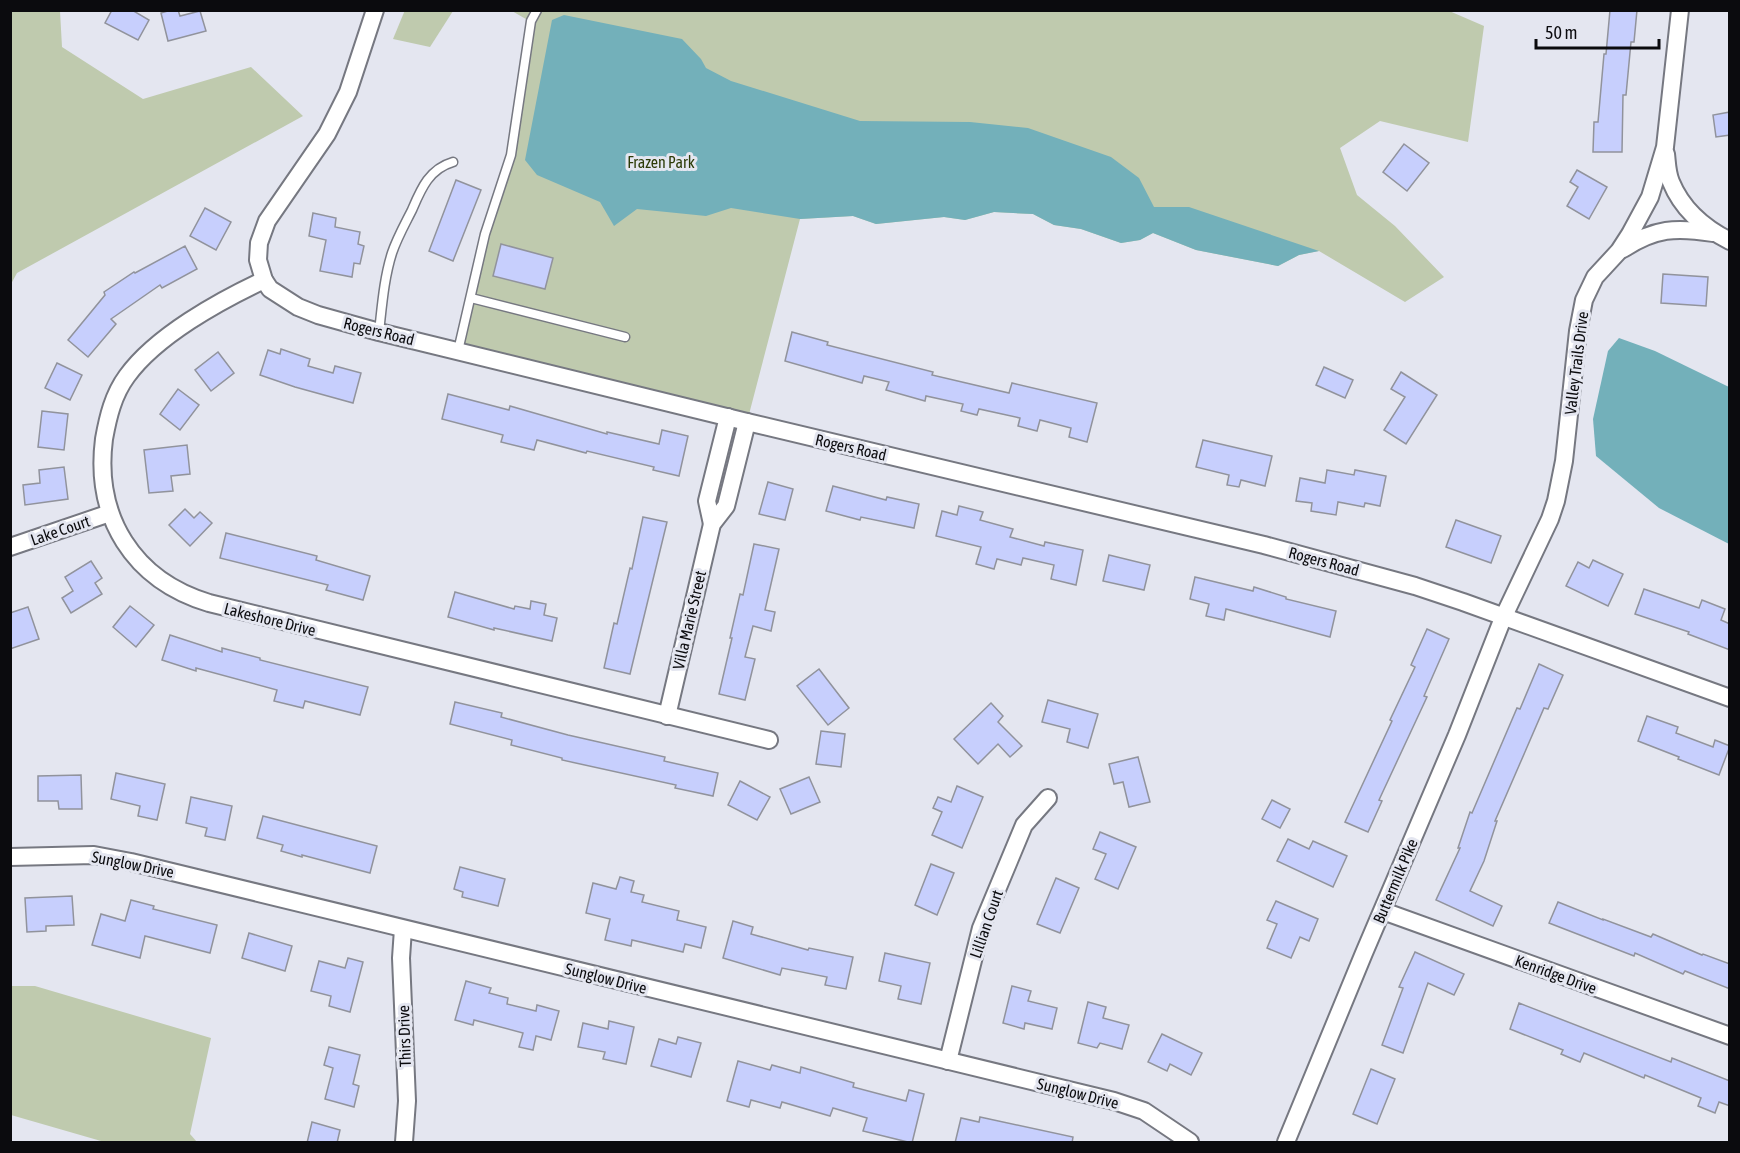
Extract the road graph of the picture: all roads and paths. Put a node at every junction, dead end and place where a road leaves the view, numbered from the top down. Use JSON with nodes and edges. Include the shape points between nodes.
{"nodes":[{"id":1,"x":375,"y":10,"type":"edge"},
{"id":2,"x":537,"y":10,"type":"edge"},
{"id":3,"x":1680,"y":10,"type":"edge"},
{"id":4,"x":1665,"y":147,"type":"junction"},
{"id":5,"x":453,"y":162,"type":"dead end"},
{"id":6,"x":1713,"y":233,"type":"junction"},
{"id":7,"x":1730,"y":241,"type":"edge"},
{"id":8,"x":1619,"y":251,"type":"junction"},
{"id":9,"x":264,"y":280,"type":"junction"},
{"id":10,"x":471,"y":298,"type":"junction"},
{"id":11,"x":379,"y":332,"type":"junction"},
{"id":12,"x":625,"y":337,"type":"dead end"},
{"id":13,"x":458,"y":351,"type":"junction"},
{"id":14,"x":728,"y":417,"type":"junction"},
{"id":15,"x":747,"y":422,"type":"junction"},
{"id":16,"x":110,"y":513,"type":"junction"},
{"id":17,"x":712,"y":524,"type":"junction"},
{"id":18,"x":10,"y":547,"type":"edge"},
{"id":19,"x":1503,"y":618,"type":"junction"},
{"id":20,"x":1730,"y":698,"type":"edge"},
{"id":21,"x":666,"y":716,"type":"junction"},
{"id":22,"x":769,"y":740,"type":"dead end"},
{"id":23,"x":1048,"y":798,"type":"dead end"},
{"id":24,"x":10,"y":857,"type":"edge"},
{"id":25,"x":1383,"y":911,"type":"junction"},
{"id":26,"x":404,"y":929,"type":"junction"},
{"id":27,"x":1730,"y":1036,"type":"edge"},
{"id":28,"x":948,"y":1061,"type":"junction"},
{"id":29,"x":404,"y":1143,"type":"edge"},
{"id":30,"x":1190,"y":1143,"type":"edge"},
{"id":31,"x":1286,"y":1143,"type":"edge"}],
"edges":[{"from":1,"to":9,"type":"street","via":[[348,92],[327,134],[267,221],[258,260]]},
{"from":2,"to":10,"type":"lane","via":[[531,21],[511,155]]},
{"from":3,"to":4,"type":"street","name":"Valley Trails Drive"},
{"from":4,"to":6,"type":"street","via":[[1670,180],[1696,219]]},
{"from":4,"to":8,"type":"street","name":"Valley Trails Drive","via":[[1650,197]]},
{"from":5,"to":11,"type":"lane","via":[[433,172],[397,240],[387,275]]},
{"from":6,"to":7,"type":"street"},
{"from":6,"to":8,"type":"street","via":[[1688,229],[1656,232]]},
{"from":8,"to":19,"type":"street","name":"Valley Trails Drive","via":[[1595,277],[1584,300],[1556,501]]},
{"from":9,"to":11,"type":"street","name":"Rogers Road","via":[[270,289],[298,306]]},
{"from":9,"to":16,"type":"street","name":"Lakeshore Drive","via":[[175,330],[147,352],[126,377],[108,415],[102,459]]},
{"from":10,"to":12,"type":"lane"},
{"from":10,"to":13,"type":"lane"},
{"from":11,"to":13,"type":"street","name":"Rogers Road"},
{"from":13,"to":14,"type":"street","name":"Rogers Road"},
{"from":14,"to":15,"type":"street","name":"Rogers Road"},
{"from":14,"to":17,"type":"street","name":"Villa Marie Street","via":[[707,501]]},
{"from":15,"to":17,"type":"street","name":"Villa Marie Street","via":[[726,506]]},
{"from":15,"to":19,"type":"street","name":"Rogers Road","via":[[1264,545],[1415,586]]},
{"from":16,"to":18,"type":"street","name":"Lake Court"},
{"from":16,"to":21,"type":"street","name":"Lakeshore Drive","via":[[125,546],[136,559],[195,599]]},
{"from":17,"to":21,"type":"street","name":"Villa Marie Street"},
{"from":19,"to":20,"type":"street","name":"Rogers Road"},
{"from":19,"to":25,"type":"street","name":"Buttermilk Pike"},
{"from":21,"to":22,"type":"street","name":"Lakeshore Drive"},
{"from":23,"to":28,"type":"street","name":"Lillian Court","via":[[1024,825],[981,928]]},
{"from":24,"to":26,"type":"street","name":"Sunglow Drive","via":[[94,855]]},
{"from":25,"to":27,"type":"street","name":"Kenridge Drive"},
{"from":25,"to":31,"type":"street","name":"Buttermilk Pike"},
{"from":26,"to":28,"type":"street","name":"Sunglow Drive"},
{"from":26,"to":29,"type":"street","name":"Thirs Drive"},
{"from":28,"to":30,"type":"street","name":"Sunglow Drive","via":[[1144,1111]]}]}
